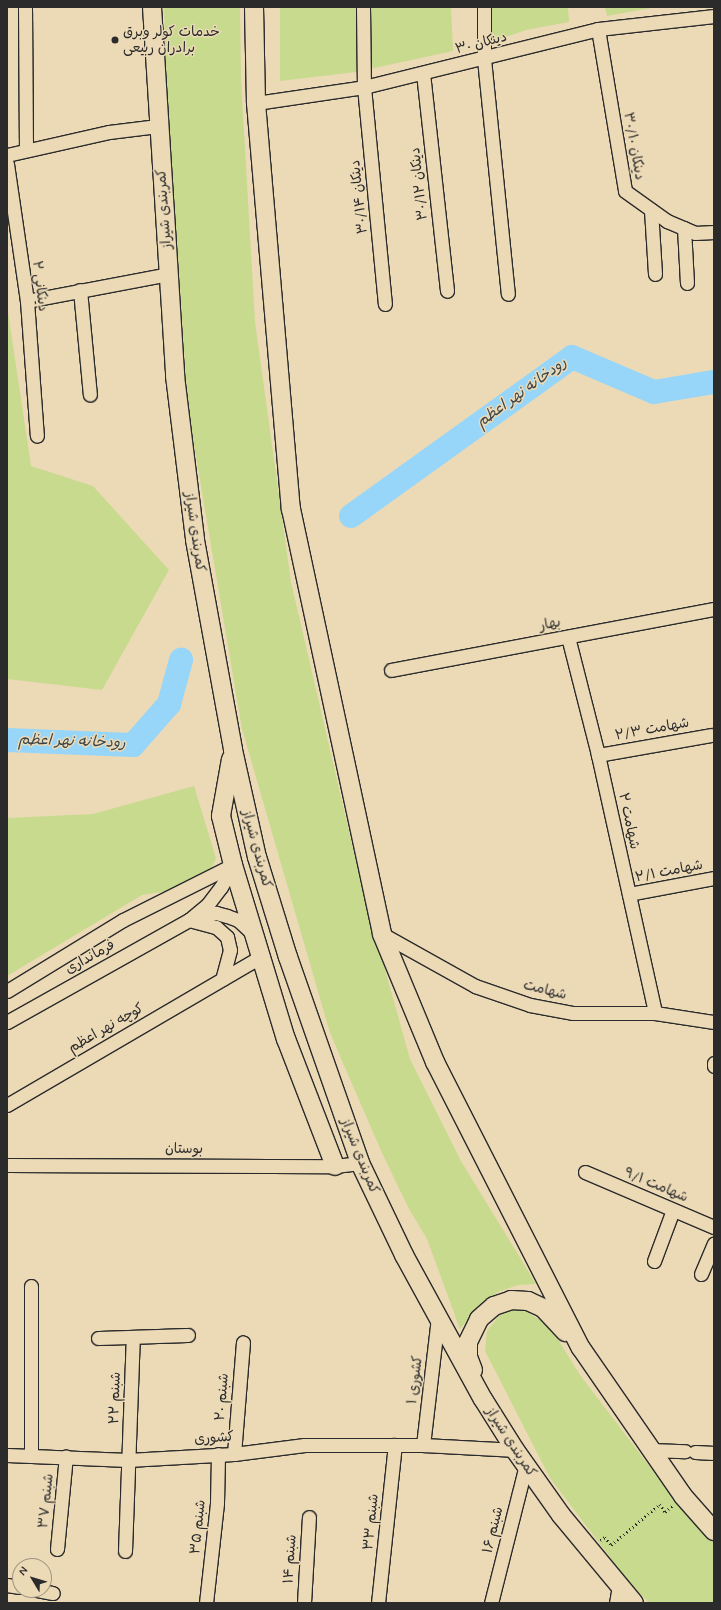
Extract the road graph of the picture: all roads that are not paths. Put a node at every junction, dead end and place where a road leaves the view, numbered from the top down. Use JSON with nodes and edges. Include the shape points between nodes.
{"nodes":[{"id":1,"x":25,"y":7,"type":"edge"},
{"id":2,"x":152,"y":7,"type":"edge"},
{"id":3,"x":254,"y":7,"type":"edge"},
{"id":4,"x":363,"y":7,"type":"edge"},
{"id":5,"x":484,"y":7,"type":"edge"},
{"id":6,"x":697,"y":12,"type":"edge"},
{"id":7,"x":714,"y":16,"type":"edge"},
{"id":8,"x":598,"y":29,"type":"junction"},
{"id":9,"x":484,"y":59,"type":"junction"},
{"id":10,"x":423,"y":73,"type":"junction"},
{"id":11,"x":364,"y":87,"type":"junction"},
{"id":12,"x":256,"y":103,"type":"junction"},
{"id":13,"x":158,"y":126,"type":"junction"},
{"id":14,"x":26,"y":149,"type":"junction"},
{"id":15,"x":7,"y":155,"type":"edge"},
{"id":16,"x":7,"y":164,"type":"edge"},
{"id":17,"x":651,"y":210,"type":"junction"},
{"id":18,"x":684,"y":228,"type":"junction"},
{"id":19,"x":714,"y":232,"type":"edge"},
{"id":20,"x":168,"y":274,"type":"junction"},
{"id":21,"x":655,"y":274,"type":"dead end"},
{"id":22,"x":687,"y":283,"type":"dead end"},
{"id":23,"x":80,"y":290,"type":"junction"},
{"id":24,"x":447,"y":291,"type":"dead end"},
{"id":25,"x":508,"y":294,"type":"dead end"},
{"id":26,"x":27,"y":301,"type":"junction"},
{"id":27,"x":385,"y":304,"type":"dead end"},
{"id":28,"x":90,"y":395,"type":"dead end"},
{"id":29,"x":37,"y":436,"type":"dead end"},
{"id":30,"x":714,"y":609,"type":"edge"},
{"id":31,"x":568,"y":637,"type":"junction"},
{"id":32,"x":391,"y":670,"type":"dead end"},
{"id":33,"x":711,"y":735,"type":"dead end"},
{"id":34,"x":233,"y":750,"type":"junction"},
{"id":35,"x":598,"y":755,"type":"junction"},
{"id":36,"x":233,"y":865,"type":"junction"},
{"id":37,"x":714,"y":878,"type":"edge"},
{"id":38,"x":629,"y":894,"type":"junction"},
{"id":39,"x":189,"y":920,"type":"junction"},
{"id":40,"x":253,"y":934,"type":"junction"},
{"id":41,"x":382,"y":934,"type":"junction"},
{"id":42,"x":260,"y":957,"type":"junction"},
{"id":43,"x":222,"y":979,"type":"junction"},
{"id":44,"x":7,"y":992,"type":"edge"},
{"id":45,"x":656,"y":1014,"type":"junction"},
{"id":46,"x":7,"y":1022,"type":"edge"},
{"id":47,"x":714,"y":1022,"type":"edge"},
{"id":48,"x":7,"y":1105,"type":"edge"},
{"id":49,"x":360,"y":1164,"type":"junction"},
{"id":50,"x":7,"y":1165,"type":"edge"},
{"id":51,"x":335,"y":1166,"type":"junction"},
{"id":52,"x":585,"y":1172,"type":"dead end"},
{"id":53,"x":672,"y":1210,"type":"junction"},
{"id":54,"x":714,"y":1227,"type":"edge"},
{"id":55,"x":714,"y":1244,"type":"edge"},
{"id":56,"x":654,"y":1261,"type":"dead end"},
{"id":57,"x":701,"y":1274,"type":"dead end"},
{"id":58,"x":31,"y":1286,"type":"dead end"},
{"id":59,"x":438,"y":1318,"type":"junction"},
{"id":60,"x":188,"y":1335,"type":"dead end"},
{"id":61,"x":133,"y":1337,"type":"junction"},
{"id":62,"x":98,"y":1338,"type":"dead end"},
{"id":63,"x":243,"y":1342,"type":"dead end"},
{"id":64,"x":581,"y":1348,"type":"junction"},
{"id":65,"x":483,"y":1399,"type":"junction"},
{"id":66,"x":395,"y":1445,"type":"junction"},
{"id":67,"x":423,"y":1445,"type":"junction"},
{"id":68,"x":515,"y":1450,"type":"junction"},
{"id":69,"x":649,"y":1450,"type":"junction"},
{"id":70,"x":714,"y":1453,"type":"edge"},
{"id":71,"x":218,"y":1454,"type":"junction"},
{"id":72,"x":234,"y":1454,"type":"junction"},
{"id":73,"x":7,"y":1455,"type":"edge"},
{"id":74,"x":31,"y":1456,"type":"junction"},
{"id":75,"x":66,"y":1456,"type":"junction"},
{"id":76,"x":128,"y":1460,"type":"junction"},
{"id":77,"x":526,"y":1465,"type":"junction"},
{"id":78,"x":309,"y":1516,"type":"dead end"},
{"id":79,"x":714,"y":1531,"type":"edge"},
{"id":80,"x":57,"y":1549,"type":"dead end"},
{"id":81,"x":125,"y":1551,"type":"dead end"},
{"id":82,"x":617,"y":1595,"type":"edge"},
{"id":83,"x":206,"y":1603,"type":"edge"},
{"id":84,"x":304,"y":1603,"type":"edge"},
{"id":85,"x":378,"y":1603,"type":"edge"},
{"id":86,"x":491,"y":1603,"type":"edge"},
{"id":87,"x":634,"y":1603,"type":"edge"}],
"edges":[{"from":1,"to":14,"type":"street"},
{"from":2,"to":13,"type":"highway","name":"کمربندی شیراز"},
{"from":3,"to":12,"type":"highway"},
{"from":4,"to":11,"type":"street","name":"۳۰/۱۴ دینکان"},
{"from":5,"to":9,"type":"street"},
{"from":6,"to":7,"type":"street","name":"۳۰ دینکان"},
{"from":6,"to":8,"type":"street","name":"۳۰ دینکان"},
{"from":8,"to":9,"type":"street","name":"۳۰ دینکان"},
{"from":8,"to":17,"type":"street","name":"۳۰/۱۰ دینکان","via":[[625,191]]},
{"from":9,"to":10,"type":"street","name":"۳۰ دینکان"},
{"from":9,"to":25,"type":"street"},
{"from":10,"to":11,"type":"street","name":"۳۰ دینکان"},
{"from":10,"to":24,"type":"street","name":"۳۰/۱۲ دینکان"},
{"from":11,"to":12,"type":"street","name":"۳۰ دینکان"},
{"from":11,"to":27,"type":"street","name":"۳۰/۱۴ دینکان"},
{"from":12,"to":41,"type":"highway","via":[[291,510]]},
{"from":13,"to":14,"type":"street","via":[[109,132]]},
{"from":13,"to":20,"type":"highway","name":"کمربندی شیراز"},
{"from":14,"to":15,"type":"street"},
{"from":16,"to":26,"type":"street","name":"۲ دینکانی"},
{"from":17,"to":18,"type":"street","name":"۳۰/۱۰ دینکان"},
{"from":17,"to":21,"type":"street"},
{"from":18,"to":19,"type":"street","name":"۳۰/۱۰ دینکان","via":[[695,233]]},
{"from":18,"to":22,"type":"street"},
{"from":20,"to":23,"type":"street"},
{"from":20,"to":34,"type":"highway","name":"کمربندی شیراز","via":[[175,376],[195,540]]},
{"from":23,"to":26,"type":"street"},
{"from":23,"to":28,"type":"street"},
{"from":26,"to":29,"type":"street","name":"۲ دینکانی"},
{"from":30,"to":31,"type":"street","name":"بهار"},
{"from":31,"to":32,"type":"street","name":"بهار"},
{"from":31,"to":35,"type":"street","name":"۲ شهامت"},
{"from":33,"to":35,"type":"street","name":"۲/۳ شهامت"},
{"from":34,"to":36,"type":"highway","via":[[221,816]]},
{"from":34,"to":49,"type":"highway","name":"کمربندی شیراز","via":[[264,879],[288,957]]},
{"from":35,"to":38,"type":"street","name":"۲ شهامت"},
{"from":36,"to":39,"type":"street","name":"فرمانداری","via":[[208,904]]},
{"from":36,"to":40,"type":"highway"},
{"from":36,"to":44,"type":"street","via":[[123,920]]},
{"from":37,"to":38,"type":"street","name":"۲/۱ شهامت"},
{"from":38,"to":45,"type":"street","name":"۲ شهامت"},
{"from":39,"to":40,"type":"street","name":"فرمانداری","via":[[216,913],[238,920]]},
{"from":39,"to":43,"type":"street","via":[[216,927],[227,937],[230,950]]},
{"from":39,"to":46,"type":"street","name":"فرمانداری"},
{"from":40,"to":42,"type":"highway"},
{"from":41,"to":45,"type":"street","name":"شهامت","via":[[475,986],[530,1005],[573,1013]]},
{"from":41,"to":64,"type":"highway","via":[[435,1062]]},
{"from":42,"to":43,"type":"street","name":"کوچه نهر اعظم"},
{"from":42,"to":51,"type":"highway","via":[[286,1039]]},
{"from":43,"to":48,"type":"street","name":"کوچه نهر اعظم"},
{"from":45,"to":47,"type":"street","name":"شهامت"},
{"from":49,"to":51,"type":"street","name":"بوستان"},
{"from":49,"to":59,"type":"highway","name":"کمربندی شیراز"},
{"from":50,"to":51,"type":"street","name":"بوستان"},
{"from":52,"to":53,"type":"street","name":"۹/۱ شهامت"},
{"from":53,"to":54,"type":"street","name":"۹/۱ شهامت"},
{"from":53,"to":56,"type":"street"},
{"from":55,"to":57,"type":"street"},
{"from":58,"to":74,"type":"street"},
{"from":59,"to":65,"type":"highway","name":"کمربندی شیراز"},
{"from":59,"to":67,"type":"street","name":"۱ کشوری"},
{"from":60,"to":61,"type":"street"},
{"from":61,"to":62,"type":"street"},
{"from":61,"to":76,"type":"street","name":"۲۲ شبنم"},
{"from":63,"to":72,"type":"street","name":"۲۰ شبنم"},
{"from":64,"to":65,"type":"highway","via":[[543,1308],[528,1301],[512,1300],[494,1306],[479,1319],[468,1342],[468,1357]]},
{"from":64,"to":69,"type":"highway"},
{"from":65,"to":68,"type":"highway","name":"کمربندی شیراز"},
{"from":66,"to":67,"type":"street","name":"کشوری"},
{"from":66,"to":72,"type":"street","name":"کشوری","via":[[304,1445]]},
{"from":66,"to":85,"type":"street","name":"۳۳ شبنم"},
{"from":67,"to":68,"type":"street","name":"کشوری"},
{"from":68,"to":77,"type":"highway","name":"کمربندی شیراز"},
{"from":69,"to":70,"type":"street"},
{"from":69,"to":79,"type":"highway","via":[[683,1496]]},
{"from":71,"to":72,"type":"street","name":"کشوری"},
{"from":71,"to":76,"type":"street","name":"کشوری"},
{"from":71,"to":83,"type":"street","name":"۳۵ شبنم","via":[[217,1503]]},
{"from":73,"to":74,"type":"street","name":"کشوری"},
{"from":74,"to":75,"type":"street","name":"کشوری"},
{"from":75,"to":76,"type":"street","name":"کشوری"},
{"from":75,"to":80,"type":"street","name":"۳۷ شبنم"},
{"from":76,"to":81,"type":"street","name":"۲۲ شبنم"},
{"from":77,"to":82,"type":"highway","name":"کمربندی شیراز","via":[[587,1548]]},
{"from":77,"to":86,"type":"street","name":"۱۶ شبنم"},
{"from":78,"to":84,"type":"street","name":"۱۴ شبنم"},
{"from":82,"to":87,"type":"highway","name":"کمربندی شیراز"}]}
